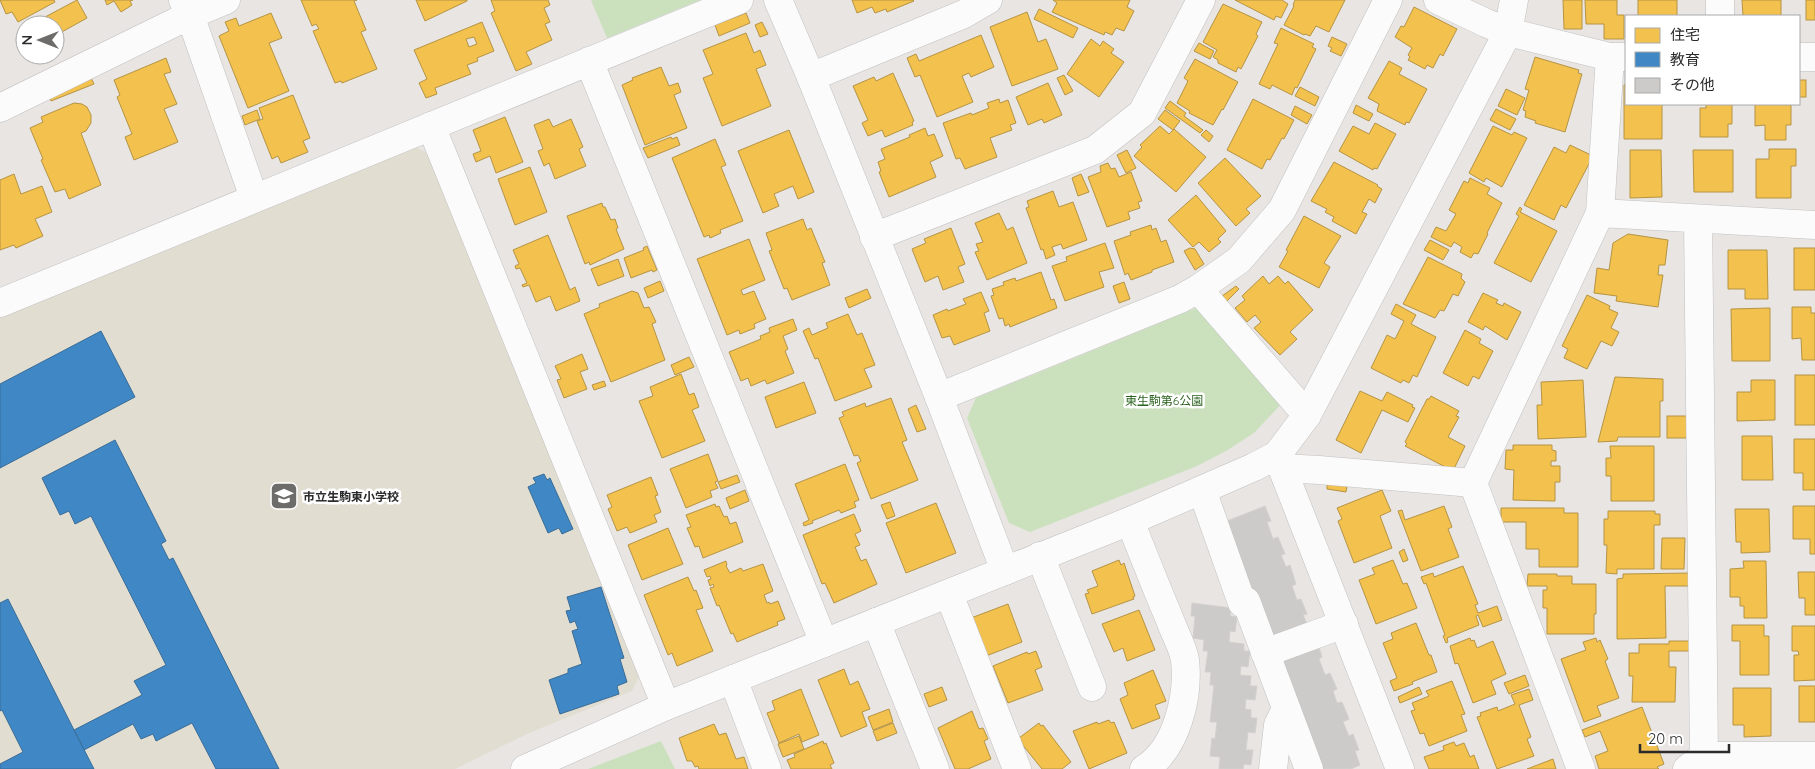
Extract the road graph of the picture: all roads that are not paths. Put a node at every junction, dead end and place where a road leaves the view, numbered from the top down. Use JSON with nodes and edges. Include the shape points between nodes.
{"nodes":[{"id":1,"x":226,"y":0,"type":"edge"},
{"id":2,"x":739,"y":0,"type":"edge"},
{"id":3,"x":778,"y":0,"type":"edge"},
{"id":4,"x":988,"y":0,"type":"edge"},
{"id":5,"x":1200,"y":0,"type":"edge"},
{"id":6,"x":1388,"y":0,"type":"edge"},
{"id":7,"x":1438,"y":0,"type":"edge"},
{"id":8,"x":1514,"y":0,"type":"edge"},
{"id":9,"x":1720,"y":0,"type":"edge"},
{"id":10,"x":187,"y":7,"type":"edge"},
{"id":11,"x":962,"y":7,"type":"edge"},
{"id":12,"x":1720,"y":15,"type":"edge"},
{"id":13,"x":1508,"y":32,"type":"junction"},
{"id":14,"x":1618,"y":57,"type":"edge"},
{"id":15,"x":1800,"y":57,"type":"edge"},
{"id":16,"x":1815,"y":57,"type":"edge"},
{"id":17,"x":589,"y":61,"type":"junction"},
{"id":18,"x":811,"y":77,"type":"junction"},
{"id":19,"x":0,"y":108,"type":"edge"},
{"id":20,"x":431,"y":126,"type":"junction"},
{"id":21,"x":254,"y":198,"type":"junction"},
{"id":22,"x":1600,"y":213,"type":"junction"},
{"id":23,"x":1698,"y":219,"type":"junction"},
{"id":24,"x":1815,"y":225,"type":"edge"},
{"id":25,"x":874,"y":238,"type":"junction"},
{"id":26,"x":1198,"y":289,"type":"junction"},
{"id":27,"x":0,"y":303,"type":"edge"},
{"id":28,"x":939,"y":397,"type":"junction"},
{"id":29,"x":1307,"y":415,"type":"junction"},
{"id":30,"x":1280,"y":461,"type":"junction"},
{"id":31,"x":1473,"y":483,"type":"junction"},
{"id":32,"x":1202,"y":490,"type":"junction"},
{"id":33,"x":1130,"y":521,"type":"junction"},
{"id":34,"x":1040,"y":556,"type":"junction"},
{"id":35,"x":1005,"y":571,"type":"junction"},
{"id":36,"x":949,"y":594,"type":"junction"},
{"id":37,"x":876,"y":622,"type":"junction"},
{"id":38,"x":1344,"y":624,"type":"junction"},
{"id":39,"x":824,"y":643,"type":"junction"},
{"id":40,"x":1265,"y":652,"type":"junction"},
{"id":41,"x":733,"y":679,"type":"junction"},
{"id":42,"x":1092,"y":687,"type":"dead end"},
{"id":43,"x":666,"y":706,"type":"junction"},
{"id":44,"x":1286,"y":709,"type":"junction"},
{"id":45,"x":1815,"y":756,"type":"edge"},
{"id":46,"x":1693,"y":765,"type":"edge"},
{"id":47,"x":525,"y":769,"type":"edge"},
{"id":48,"x":767,"y":769,"type":"edge"},
{"id":49,"x":935,"y":769,"type":"edge"},
{"id":50,"x":1017,"y":769,"type":"edge"},
{"id":51,"x":1144,"y":769,"type":"edge"},
{"id":52,"x":1273,"y":769,"type":"edge"},
{"id":53,"x":1309,"y":769,"type":"edge"},
{"id":54,"x":1400,"y":769,"type":"edge"},
{"id":55,"x":1581,"y":769,"type":"edge"}],
"edges":[{"from":1,"to":10,"type":"street"},
{"from":2,"to":17,"type":"street"},
{"from":3,"to":18,"type":"street"},
{"from":4,"to":11,"type":"street"},
{"from":5,"to":25,"type":"street","via":[[1142,112],[1095,150]]},
{"from":6,"to":26,"type":"street","via":[[1282,210],[1238,260]]},
{"from":7,"to":13,"type":"street"},
{"from":8,"to":13,"type":"street"},
{"from":9,"to":12,"type":"street"},
{"from":10,"to":19,"type":"street"},
{"from":10,"to":21,"type":"street"},
{"from":11,"to":18,"type":"street"},
{"from":13,"to":14,"type":"street"},
{"from":13,"to":29,"type":"street"},
{"from":14,"to":22,"type":"street"},
{"from":15,"to":16,"type":"street"},
{"from":17,"to":20,"type":"street"},
{"from":17,"to":39,"type":"street"},
{"from":18,"to":25,"type":"street"},
{"from":20,"to":21,"type":"street"},
{"from":20,"to":43,"type":"street"},
{"from":21,"to":27,"type":"street"},
{"from":22,"to":23,"type":"street"},
{"from":22,"to":31,"type":"street"},
{"from":23,"to":24,"type":"street"},
{"from":23,"to":46,"type":"street"},
{"from":25,"to":28,"type":"street"},
{"from":26,"to":28,"type":"street"},
{"from":26,"to":29,"type":"street"},
{"from":28,"to":35,"type":"street"},
{"from":29,"to":30,"type":"street"},
{"from":30,"to":31,"type":"street","via":[[1319,470]]},
{"from":30,"to":32,"type":"street","via":[[1254,467]]},
{"from":30,"to":38,"type":"street"},
{"from":31,"to":55,"type":"street"},
{"from":32,"to":33,"type":"street"},
{"from":32,"to":40,"type":"street","via":[[1242,603],[1246,601]]},
{"from":33,"to":34,"type":"street"},
{"from":33,"to":51,"type":"street","via":[[1184,658],[1186,689],[1171,740]]},
{"from":34,"to":35,"type":"street"},
{"from":34,"to":42,"type":"street"},
{"from":35,"to":36,"type":"street"},
{"from":36,"to":37,"type":"street"},
{"from":36,"to":50,"type":"street"},
{"from":37,"to":39,"type":"street"},
{"from":37,"to":49,"type":"street"},
{"from":38,"to":40,"type":"street"},
{"from":38,"to":54,"type":"street"},
{"from":39,"to":41,"type":"street"},
{"from":40,"to":44,"type":"street"},
{"from":41,"to":43,"type":"street"},
{"from":41,"to":48,"type":"street"},
{"from":43,"to":47,"type":"street"},
{"from":44,"to":52,"type":"street","via":[[1278,725]]},
{"from":44,"to":53,"type":"street"},
{"from":45,"to":46,"type":"street"}]}
